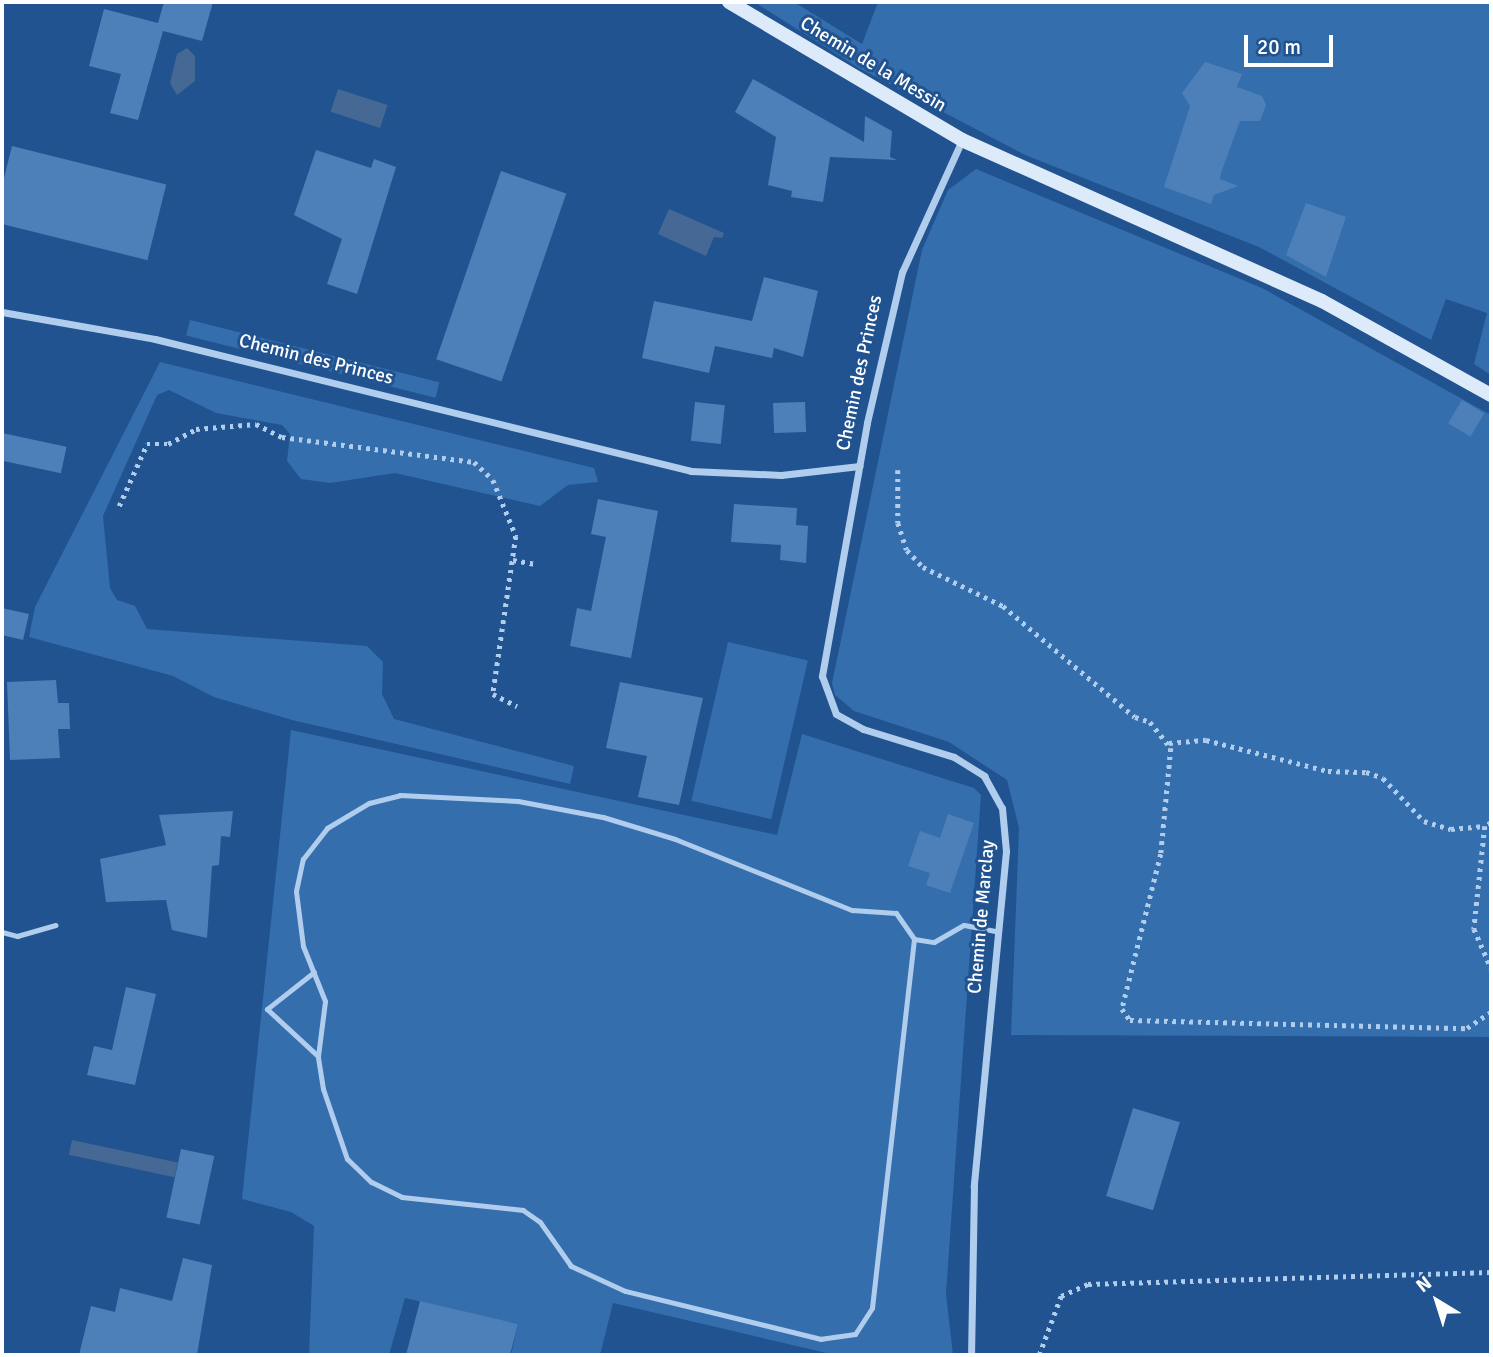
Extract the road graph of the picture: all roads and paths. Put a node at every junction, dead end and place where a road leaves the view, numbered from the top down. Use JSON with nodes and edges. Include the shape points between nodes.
{"nodes":[{"id":1,"x":729,"y":2,"type":"edge"},
{"id":2,"x":962,"y":140,"type":"junction"},
{"id":3,"x":2,"y":312,"type":"edge"},
{"id":4,"x":1491,"y":395,"type":"edge"},
{"id":5,"x":859,"y":466,"type":"junction"},
{"id":6,"x":898,"y":470,"type":"dead end"},
{"id":7,"x":119,"y":506,"type":"dead end"},
{"id":8,"x":513,"y":560,"type":"junction"},
{"id":9,"x":536,"y":565,"type":"dead end"},
{"id":10,"x":517,"y":706,"type":"dead end"},
{"id":11,"x":1169,"y":743,"type":"junction"},
{"id":12,"x":1491,"y":823,"type":"edge"},
{"id":13,"x":1485,"y":826,"type":"junction"},
{"id":14,"x":55,"y":925,"type":"dead end"},
{"id":15,"x":996,"y":930,"type":"junction"},
{"id":16,"x":2,"y":932,"type":"edge"},
{"id":17,"x":914,"y":939,"type":"junction"},
{"id":18,"x":1491,"y":968,"type":"edge"},
{"id":19,"x":314,"y":972,"type":"junction"},
{"id":20,"x":1491,"y":1012,"type":"edge"},
{"id":21,"x":318,"y":1056,"type":"junction"},
{"id":22,"x":1491,"y":1272,"type":"edge"},
{"id":23,"x":971,"y":1355,"type":"edge"},
{"id":24,"x":1039,"y":1355,"type":"edge"}],
"edges":[{"from":1,"to":2,"type":"street","name":"Chemin de la Messin"},
{"from":2,"to":4,"type":"street","via":[[1322,301]]},
{"from":2,"to":5,"type":"street","name":"Chemin des Princes","via":[[902,272]]},
{"from":3,"to":5,"type":"street","name":"Chemin des Princes","via":[[155,339],[691,471],[781,475]]},
{"from":5,"to":15,"type":"street","name":"Chemin de Marclay","via":[[823,657],[825,698],[847,721],[954,757],[993,788],[1006,826]]},
{"from":6,"to":11,"type":"path","via":[[902,538],[923,567],[1003,606]]},
{"from":7,"to":8,"type":"path","via":[[148,444],[168,444],[196,429],[256,424],[282,437],[474,462],[493,480],[516,536]]},
{"from":8,"to":9,"type":"path"},
{"from":8,"to":10,"type":"path","via":[[493,694]]},
{"from":11,"to":13,"type":"path","via":[[1206,740],[1328,771],[1366,772],[1383,778],[1424,821],[1451,829]]},
{"from":11,"to":20,"type":"path","via":[[1173,764],[1161,854],[1122,1009],[1130,1020],[1467,1028]]},
{"from":12,"to":13,"type":"path"},
{"from":13,"to":18,"type":"path","via":[[1474,929]]},
{"from":14,"to":16,"type":"lane","via":[[17,936]]},
{"from":15,"to":17,"type":"lane","via":[[964,925],[934,942]]},
{"from":15,"to":23,"type":"street","name":"Chemin de Marclay","via":[[974,1186]]},
{"from":17,"to":19,"type":"lane","via":[[896,913],[852,910],[634,825],[518,801],[400,795],[340,818],[303,859],[296,909]]},
{"from":17,"to":21,"type":"lane","via":[[872,1308],[863,1326],[841,1341],[615,1287],[571,1266],[540,1222],[523,1210],[426,1203],[385,1190],[341,1148]]},
{"from":19,"to":21,"type":"lane","via":[[326,1011]]},
{"from":19,"to":21,"type":"lane","via":[[267,1009]]},
{"from":22,"to":24,"type":"path","via":[[1088,1284],[1061,1296]]}]}
